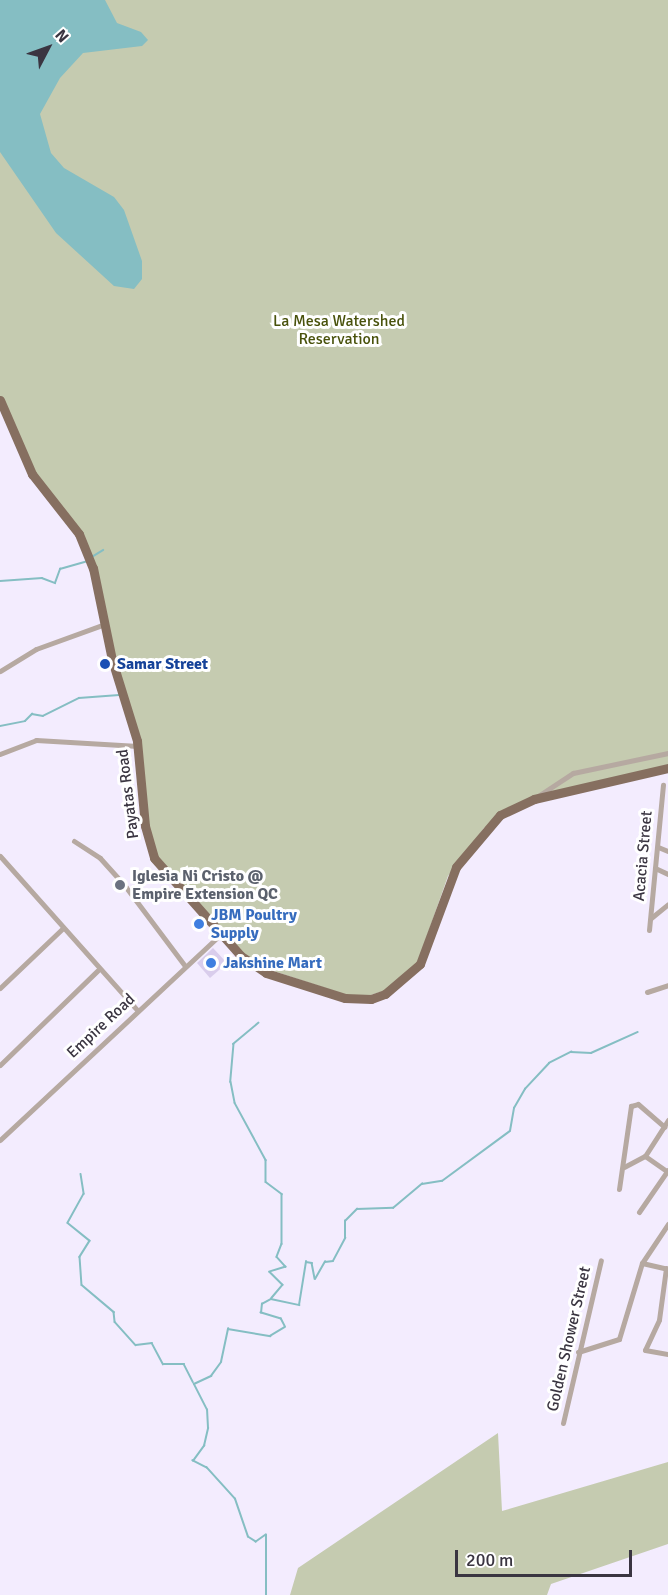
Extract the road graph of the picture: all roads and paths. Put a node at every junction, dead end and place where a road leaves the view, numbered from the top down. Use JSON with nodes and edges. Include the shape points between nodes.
{"nodes":[{"id":1,"x":0,"y":400,"type":"edge"},
{"id":2,"x":105,"y":624,"type":"junction"},
{"id":3,"x":0,"y":671,"type":"edge"},
{"id":4,"x":138,"y":746,"type":"junction"},
{"id":5,"x":668,"y":753,"type":"edge"},
{"id":6,"x":0,"y":754,"type":"edge"},
{"id":7,"x":668,"y":768,"type":"edge"},
{"id":8,"x":663,"y":785,"type":"dead end"},
{"id":9,"x":534,"y":799,"type":"junction"},
{"id":10,"x":660,"y":814,"type":"junction"},
{"id":11,"x":668,"y":817,"type":"edge"},
{"id":12,"x":74,"y":841,"type":"dead end"},
{"id":13,"x":658,"y":847,"type":"junction"},
{"id":14,"x":668,"y":851,"type":"edge"},
{"id":15,"x":0,"y":856,"type":"edge"},
{"id":16,"x":655,"y":868,"type":"junction"},
{"id":17,"x":668,"y":874,"type":"edge"},
{"id":18,"x":668,"y":904,"type":"edge"},
{"id":19,"x":651,"y":918,"type":"junction"},
{"id":20,"x":63,"y":928,"type":"junction"},
{"id":21,"x":649,"y":930,"type":"dead end"},
{"id":22,"x":220,"y":934,"type":"junction"},
{"id":23,"x":185,"y":966,"type":"junction"},
{"id":24,"x":98,"y":970,"type":"junction"},
{"id":25,"x":668,"y":985,"type":"edge"},
{"id":26,"x":0,"y":988,"type":"edge"},
{"id":27,"x":647,"y":992,"type":"dead end"},
{"id":28,"x":137,"y":1010,"type":"junction"},
{"id":29,"x":0,"y":1065,"type":"edge"},
{"id":30,"x":668,"y":1120,"type":"edge"},
{"id":31,"x":664,"y":1127,"type":"junction"},
{"id":32,"x":0,"y":1140,"type":"edge"},
{"id":33,"x":645,"y":1156,"type":"junction"},
{"id":34,"x":624,"y":1167,"type":"junction"},
{"id":35,"x":668,"y":1171,"type":"edge"},
{"id":36,"x":619,"y":1189,"type":"dead end"},
{"id":37,"x":639,"y":1212,"type":"dead end"},
{"id":38,"x":668,"y":1224,"type":"edge"},
{"id":39,"x":666,"y":1232,"type":"edge"},
{"id":40,"x":601,"y":1260,"type":"dead end"},
{"id":41,"x":642,"y":1263,"type":"junction"},
{"id":42,"x":667,"y":1269,"type":"edge"},
{"id":43,"x":665,"y":1295,"type":"edge"},
{"id":44,"x":659,"y":1320,"type":"junction"},
{"id":45,"x":668,"y":1321,"type":"edge"},
{"id":46,"x":578,"y":1352,"type":"junction"},
{"id":47,"x":668,"y":1354,"type":"edge"},
{"id":48,"x":563,"y":1424,"type":"dead end"}],
"edges":[{"from":1,"to":2,"type":"main road","name":"Payatas Road","via":[[32,474],[83,541]]},
{"from":2,"to":3,"type":"street","via":[[36,649]]},
{"from":2,"to":4,"type":"main road","name":"Payatas Road"},
{"from":4,"to":6,"type":"street","via":[[36,740]]},
{"from":4,"to":22,"type":"main road","name":"Payatas Road","via":[[145,826],[154,858]]},
{"from":5,"to":9,"type":"street","via":[[573,773]]},
{"from":7,"to":9,"type":"main road","name":"Payatas Road"},
{"from":8,"to":10,"type":"street","name":"Acacia Street"},
{"from":9,"to":22,"type":"main road","name":"Payatas Road","via":[[500,815],[465,854],[445,887],[420,964],[405,980],[379,996],[345,998],[274,977],[246,961]]},
{"from":10,"to":11,"type":"street"},
{"from":10,"to":13,"type":"street","name":"Acacia Street"},
{"from":12,"to":23,"type":"street","via":[[100,858],[125,886]]},
{"from":13,"to":14,"type":"street"},
{"from":13,"to":16,"type":"street","name":"Acacia Street"},
{"from":15,"to":20,"type":"street"},
{"from":16,"to":17,"type":"street"},
{"from":16,"to":19,"type":"street","name":"Acacia Street"},
{"from":18,"to":19,"type":"street"},
{"from":19,"to":21,"type":"street","name":"Acacia Street"},
{"from":20,"to":24,"type":"street"},
{"from":20,"to":26,"type":"street"},
{"from":22,"to":23,"type":"street","name":"Empire Road"},
{"from":23,"to":28,"type":"street","name":"Empire Road"},
{"from":24,"to":28,"type":"street"},
{"from":24,"to":29,"type":"street"},
{"from":25,"to":27,"type":"street"},
{"from":28,"to":32,"type":"street","name":"Empire Road"},
{"from":30,"to":31,"type":"street"},
{"from":31,"to":33,"type":"street"},
{"from":31,"to":34,"type":"street","via":[[638,1104],[631,1106]]},
{"from":33,"to":34,"type":"street"},
{"from":33,"to":35,"type":"street"},
{"from":34,"to":36,"type":"street"},
{"from":35,"to":37,"type":"street"},
{"from":38,"to":39,"type":"street"},
{"from":39,"to":41,"type":"street"},
{"from":40,"to":46,"type":"street","name":"Golden Shower Street"},
{"from":41,"to":42,"type":"street"},
{"from":41,"to":46,"type":"street","via":[[619,1339]]},
{"from":42,"to":43,"type":"street"},
{"from":43,"to":44,"type":"street"},
{"from":44,"to":45,"type":"street"},
{"from":44,"to":47,"type":"street","via":[[645,1350]]},
{"from":46,"to":48,"type":"street","name":"Golden Shower Street"}]}
